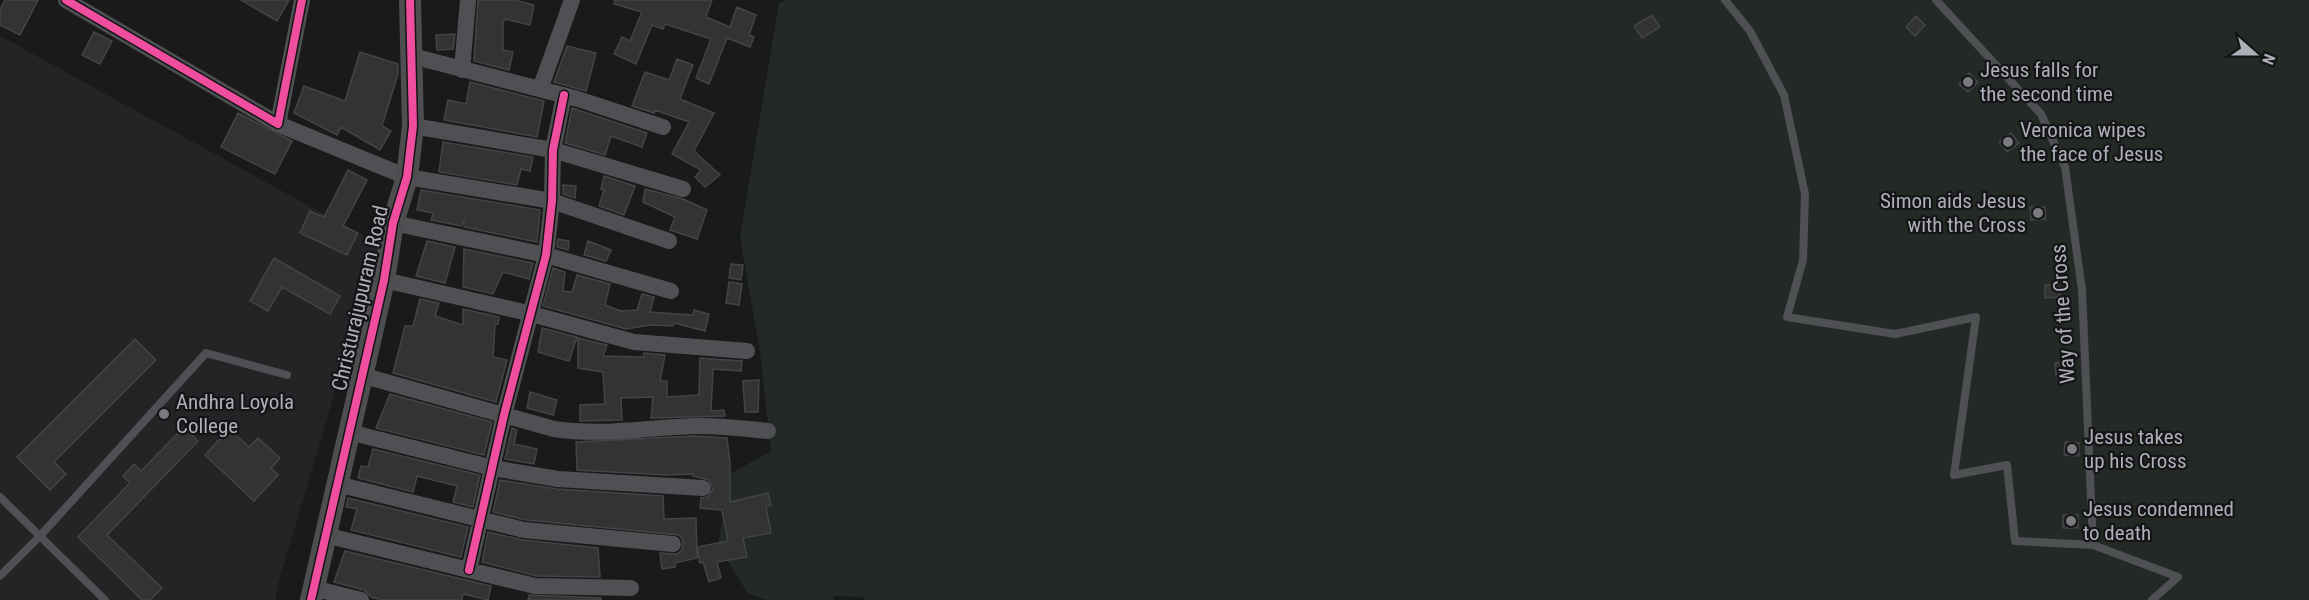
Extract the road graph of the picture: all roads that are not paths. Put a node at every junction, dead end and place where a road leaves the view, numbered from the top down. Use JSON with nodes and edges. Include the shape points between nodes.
{"nodes":[{"id":1,"x":66,"y":0,"type":"edge"},
{"id":2,"x":302,"y":0,"type":"edge"},
{"id":3,"x":410,"y":0,"type":"edge"},
{"id":4,"x":468,"y":0,"type":"edge"},
{"id":5,"x":572,"y":0,"type":"edge"},
{"id":6,"x":1725,"y":0,"type":"edge"},
{"id":7,"x":1936,"y":0,"type":"edge"},
{"id":8,"x":412,"y":56,"type":"junction"},
{"id":9,"x":462,"y":70,"type":"junction"},
{"id":10,"x":540,"y":89,"type":"junction"},
{"id":11,"x":564,"y":95,"type":"junction"},
{"id":12,"x":278,"y":124,"type":"junction"},
{"id":13,"x":413,"y":126,"type":"junction"},
{"id":14,"x":663,"y":127,"type":"dead end"},
{"id":15,"x":553,"y":150,"type":"junction"},
{"id":16,"x":407,"y":177,"type":"junction"},
{"id":17,"x":683,"y":189,"type":"dead end"},
{"id":18,"x":552,"y":201,"type":"junction"},
{"id":19,"x":393,"y":223,"type":"junction"},
{"id":20,"x":669,"y":241,"type":"dead end"},
{"id":21,"x":546,"y":255,"type":"junction"},
{"id":22,"x":384,"y":280,"type":"junction"},
{"id":23,"x":671,"y":291,"type":"dead end"},
{"id":24,"x":528,"y":313,"type":"junction"},
{"id":25,"x":747,"y":351,"type":"dead end"},
{"id":26,"x":287,"y":375,"type":"dead end"},
{"id":27,"x":362,"y":375,"type":"junction"},
{"id":28,"x":504,"y":415,"type":"junction"},
{"id":29,"x":768,"y":431,"type":"dead end"},
{"id":30,"x":349,"y":432,"type":"junction"},
{"id":31,"x":492,"y":468,"type":"junction"},
{"id":32,"x":337,"y":484,"type":"junction"},
{"id":33,"x":703,"y":488,"type":"dead end"},
{"id":34,"x":0,"y":497,"type":"edge"},
{"id":35,"x":481,"y":519,"type":"junction"},
{"id":36,"x":325,"y":535,"type":"junction"},
{"id":37,"x":40,"y":536,"type":"junction"},
{"id":38,"x":673,"y":544,"type":"dead end"},
{"id":39,"x":2093,"y":545,"type":"junction"},
{"id":40,"x":470,"y":570,"type":"junction"},
{"id":41,"x":0,"y":576,"type":"edge"},
{"id":42,"x":631,"y":588,"type":"dead end"},
{"id":43,"x":312,"y":594,"type":"edge"},
{"id":44,"x":105,"y":600,"type":"edge"},
{"id":45,"x":361,"y":600,"type":"edge"},
{"id":46,"x":2152,"y":600,"type":"edge"}],
"edges":[{"from":1,"to":12,"type":"street"},
{"from":2,"to":12,"type":"street"},
{"from":3,"to":8,"type":"street","name":"Christurajupuram Road"},
{"from":4,"to":9,"type":"street"},
{"from":5,"to":10,"type":"street"},
{"from":6,"to":39,"type":"lane","via":[[1750,31],[1784,95],[1805,194],[1803,260],[1787,317],[1895,334],[1976,317],[1954,475],[2007,465],[2015,541]]},
{"from":7,"to":39,"type":"lane","name":"Way of the Cross","via":[[2041,114],[2065,168],[2082,290]]},
{"from":8,"to":9,"type":"street"},
{"from":8,"to":13,"type":"street","name":"Christurajupuram Road"},
{"from":9,"to":10,"type":"street"},
{"from":10,"to":11,"type":"street"},
{"from":11,"to":14,"type":"street"},
{"from":11,"to":15,"type":"street"},
{"from":12,"to":16,"type":"street"},
{"from":13,"to":15,"type":"street"},
{"from":13,"to":16,"type":"street","name":"Christurajupuram Road"},
{"from":15,"to":17,"type":"street"},
{"from":15,"to":18,"type":"street"},
{"from":16,"to":18,"type":"street"},
{"from":16,"to":19,"type":"street","name":"Christurajupuram Road"},
{"from":18,"to":20,"type":"street"},
{"from":18,"to":21,"type":"street"},
{"from":19,"to":21,"type":"street"},
{"from":19,"to":22,"type":"street","name":"Christurajupuram Road"},
{"from":21,"to":23,"type":"street"},
{"from":21,"to":24,"type":"street"},
{"from":22,"to":24,"type":"street"},
{"from":22,"to":27,"type":"street","name":"Christurajupuram Road"},
{"from":24,"to":25,"type":"street","via":[[634,342]]},
{"from":24,"to":28,"type":"street"},
{"from":26,"to":37,"type":"lane","via":[[206,353]]},
{"from":27,"to":28,"type":"street"},
{"from":27,"to":30,"type":"street","name":"Christurajupuram Road"},
{"from":28,"to":29,"type":"street","via":[[575,432],[696,426]]},
{"from":28,"to":31,"type":"street"},
{"from":30,"to":31,"type":"street"},
{"from":30,"to":32,"type":"street","name":"Christurajupuram Road"},
{"from":31,"to":33,"type":"street","via":[[558,479]]},
{"from":31,"to":35,"type":"street"},
{"from":32,"to":35,"type":"street"},
{"from":32,"to":36,"type":"street","name":"Christurajupuram Road"},
{"from":34,"to":37,"type":"lane"},
{"from":35,"to":38,"type":"street","via":[[524,530]]},
{"from":35,"to":40,"type":"street"},
{"from":36,"to":40,"type":"street"},
{"from":36,"to":43,"type":"street","name":"Christurajupuram Road"},
{"from":37,"to":41,"type":"lane"},
{"from":37,"to":44,"type":"lane"},
{"from":39,"to":46,"type":"lane","via":[[2178,578]]},
{"from":40,"to":42,"type":"street","via":[[535,586]]},
{"from":43,"to":45,"type":"street"}]}
